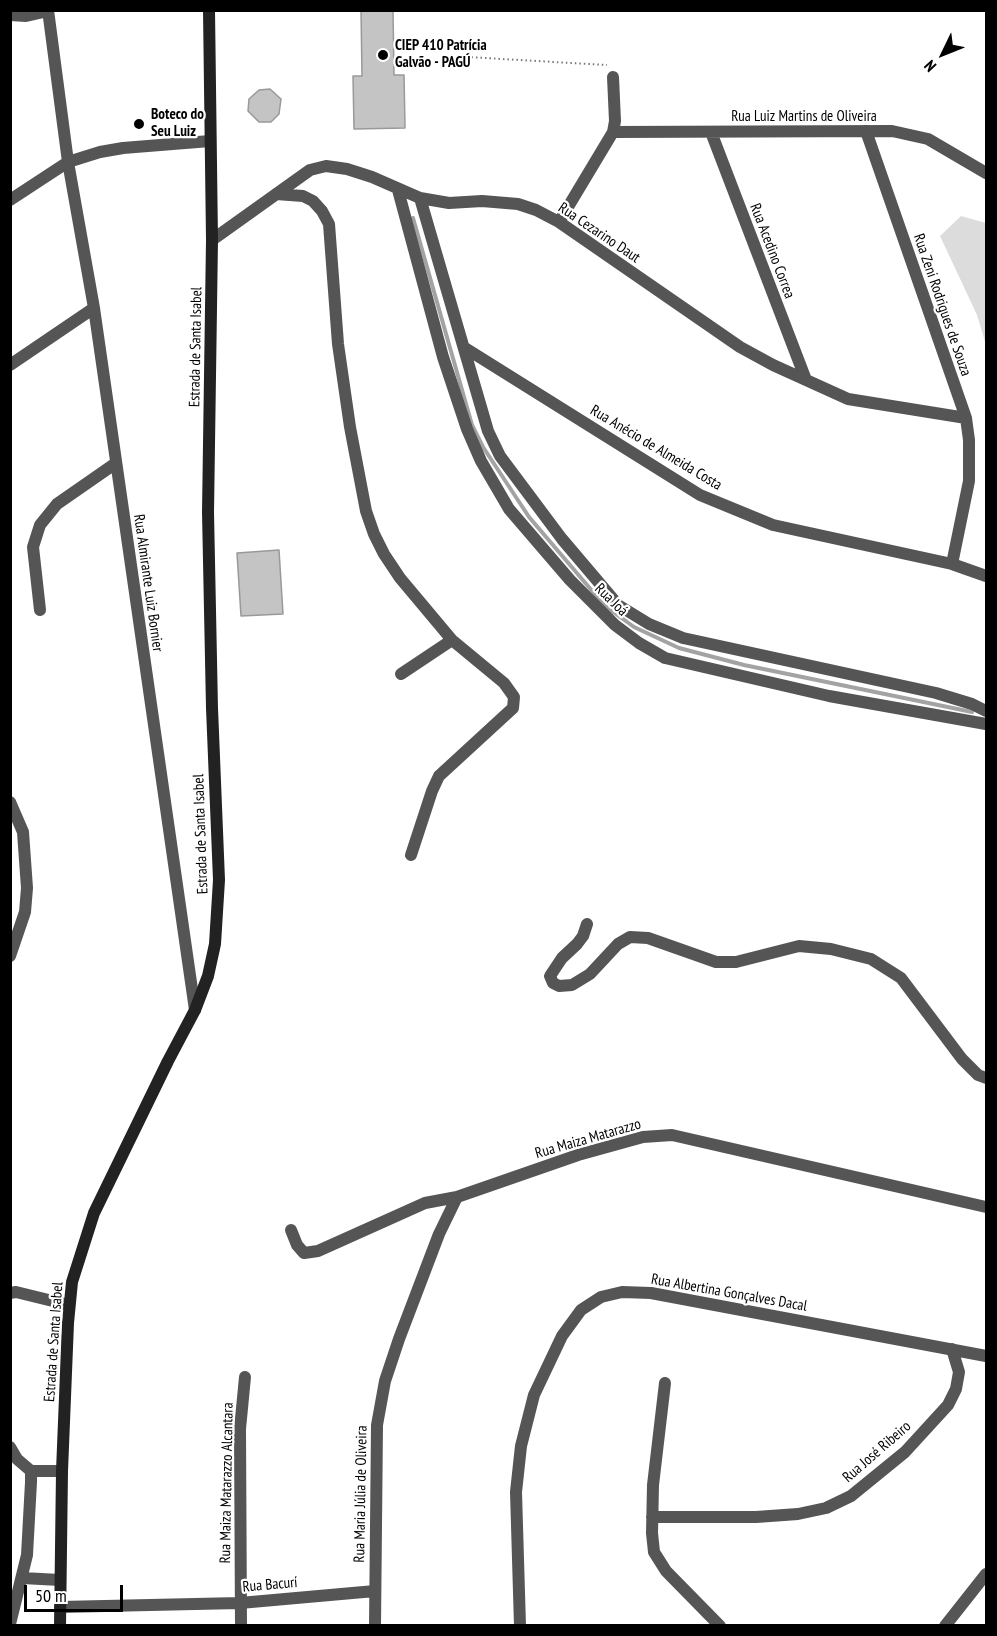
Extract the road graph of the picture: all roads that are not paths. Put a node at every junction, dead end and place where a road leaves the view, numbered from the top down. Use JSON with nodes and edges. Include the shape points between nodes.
{"nodes":[{"id":1,"x":209,"y":10,"type":"edge"},
{"id":2,"x":48,"y":11,"type":"edge"},
{"id":3,"x":10,"y":15,"type":"edge"},
{"id":4,"x":26,"y":16,"type":"junction"},
{"id":5,"x":10,"y":27,"type":"edge"},
{"id":6,"x":613,"y":78,"type":"road end"},
{"id":7,"x":866,"y":131,"type":"junction"},
{"id":8,"x":613,"y":132,"type":"junction"},
{"id":9,"x":711,"y":132,"type":"junction"},
{"id":10,"x":210,"y":141,"type":"junction"},
{"id":11,"x":68,"y":162,"type":"junction"},
{"id":12,"x":987,"y":173,"type":"edge"},
{"id":13,"x":398,"y":190,"type":"junction"},
{"id":14,"x":276,"y":194,"type":"junction"},
{"id":15,"x":420,"y":198,"type":"junction"},
{"id":16,"x":10,"y":200,"type":"edge"},
{"id":17,"x":559,"y":222,"type":"junction"},
{"id":18,"x":212,"y":240,"type":"junction"},
{"id":19,"x":425,"y":254,"type":"junction"},
{"id":20,"x":94,"y":308,"type":"junction"},
{"id":21,"x":465,"y":348,"type":"junction"},
{"id":22,"x":10,"y":365,"type":"edge"},
{"id":23,"x":806,"y":380,"type":"junction"},
{"id":24,"x":966,"y":418,"type":"junction"},
{"id":25,"x":116,"y":463,"type":"junction"},
{"id":26,"x":952,"y":564,"type":"junction"},
{"id":27,"x":987,"y":576,"type":"edge"},
{"id":28,"x":40,"y":610,"type":"dead end"},
{"id":29,"x":452,"y":640,"type":"junction"},
{"id":30,"x":401,"y":674,"type":"dead end"},
{"id":31,"x":987,"y":711,"type":"edge"},
{"id":32,"x":987,"y":724,"type":"edge"},
{"id":33,"x":10,"y":802,"type":"edge"},
{"id":34,"x":17,"y":831,"type":"edge"},
{"id":35,"x":411,"y":855,"type":"dead end"},
{"id":36,"x":587,"y":924,"type":"dead end"},
{"id":37,"x":10,"y":956,"type":"edge"},
{"id":38,"x":195,"y":1010,"type":"junction"},
{"id":39,"x":987,"y":1078,"type":"edge"},
{"id":40,"x":457,"y":1197,"type":"junction"},
{"id":41,"x":987,"y":1207,"type":"edge"},
{"id":42,"x":291,"y":1230,"type":"dead end"},
{"id":43,"x":10,"y":1293,"type":"edge"},
{"id":44,"x":69,"y":1305,"type":"junction"},
{"id":45,"x":951,"y":1349,"type":"junction"},
{"id":46,"x":987,"y":1356,"type":"edge"},
{"id":47,"x":246,"y":1377,"type":"dead end"},
{"id":48,"x":664,"y":1383,"type":"dead end"},
{"id":49,"x":10,"y":1447,"type":"edge"},
{"id":50,"x":62,"y":1471,"type":"junction"},
{"id":51,"x":31,"y":1472,"type":"junction"},
{"id":52,"x":652,"y":1517,"type":"junction"},
{"id":53,"x":22,"y":1578,"type":"junction"},
{"id":54,"x":985,"y":1578,"type":"edge"},
{"id":55,"x":60,"y":1580,"type":"junction"},
{"id":56,"x":375,"y":1591,"type":"junction"},
{"id":57,"x":240,"y":1603,"type":"junction"},
{"id":58,"x":60,"y":1606,"type":"junction"},
{"id":59,"x":12,"y":1609,"type":"edge"},
{"id":60,"x":10,"y":1624,"type":"edge"},
{"id":61,"x":60,"y":1626,"type":"edge"},
{"id":62,"x":241,"y":1626,"type":"edge"},
{"id":63,"x":375,"y":1626,"type":"edge"},
{"id":64,"x":520,"y":1626,"type":"edge"},
{"id":65,"x":720,"y":1626,"type":"edge"},
{"id":66,"x":945,"y":1626,"type":"edge"}],
"edges":[{"from":1,"to":10,"type":"main road","name":"Estrada de Santa Isabel"},
{"from":2,"to":4,"type":"street"},
{"from":2,"to":11,"type":"street","name":"Rua Almirante Luiz Bornier"},
{"from":3,"to":4,"type":"street"},
{"from":4,"to":5,"type":"street"},
{"from":6,"to":8,"type":"street"},
{"from":7,"to":9,"type":"street","name":"Rua Luiz Martins de Oliveira"},
{"from":7,"to":12,"type":"street","name":"Rua Luiz Martins de Oliveira","via":[[892,131],[928,139]]},
{"from":7,"to":24,"type":"street","name":"Rua Zeni Rodrigues de Souza"},
{"from":8,"to":9,"type":"street","name":"Rua Luiz Martins de Oliveira"},
{"from":8,"to":17,"type":"street"},
{"from":9,"to":23,"type":"street","name":"Rua Acedino Correa"},
{"from":10,"to":11,"type":"street","via":[[123,148]]},
{"from":10,"to":18,"type":"main road","name":"Estrada de Santa Isabel"},
{"from":11,"to":16,"type":"street"},
{"from":11,"to":20,"type":"street","name":"Rua Almirante Luiz Bornier"},
{"from":13,"to":14,"type":"street","name":"Rua Cezarino Daut","via":[[372,177],[326,166],[310,170]]},
{"from":13,"to":15,"type":"street","name":"Rua Cezarino Daut"},
{"from":13,"to":19,"type":"street","name":"Rua Joá"},
{"from":14,"to":18,"type":"street","name":"Rua Cezarino Daut"},
{"from":14,"to":29,"type":"street","via":[[303,196],[313,201],[329,224],[338,344],[366,511],[384,554]]},
{"from":15,"to":17,"type":"street","name":"Rua Cezarino Daut","via":[[449,203],[518,204]]},
{"from":15,"to":19,"type":"street","name":"Rua Joá"},
{"from":17,"to":23,"type":"street","name":"Rua Cezarino Daut","via":[[740,347]]},
{"from":18,"to":38,"type":"main road","name":"Estrada de Santa Isabel","via":[[208,512],[219,880],[215,944]]},
{"from":19,"to":21,"type":"street","name":"Rua Joá"},
{"from":19,"to":32,"type":"street","name":"Rua Joá","via":[[443,357],[481,461],[509,508],[570,580],[615,625],[665,658],[828,696]]},
{"from":20,"to":22,"type":"street"},
{"from":20,"to":25,"type":"street","name":"Rua Almirante Luiz Bornier"},
{"from":21,"to":26,"type":"street","name":"Rua Anécio de Almeida Costa","via":[[700,495],[773,525]]},
{"from":21,"to":31,"type":"street","name":"Rua Joá","via":[[488,431],[500,456],[618,605],[683,638],[936,693]]},
{"from":23,"to":24,"type":"street","name":"Rua Cezarino Daut","via":[[848,399]]},
{"from":24,"to":26,"type":"street","name":"Rua Zeni Rodrigues de Souza","via":[[969,481]]},
{"from":25,"to":28,"type":"street","via":[[57,504],[40,525],[33,547]]},
{"from":25,"to":38,"type":"street","name":"Rua Almirante Luiz Bornier"},
{"from":26,"to":27,"type":"street","name":"Rua Anécio de Almeida Costa"},
{"from":29,"to":30,"type":"street"},
{"from":29,"to":35,"type":"street","via":[[504,683],[514,697],[513,708],[439,776]]},
{"from":33,"to":34,"type":"street"},
{"from":34,"to":37,"type":"street","via":[[27,888],[25,912]]},
{"from":36,"to":39,"type":"street","via":[[583,936],[550,976],[552,983],[572,985],[590,974],[618,944],[630,937],[648,938],[716,962],[736,962],[799,946],[871,959],[901,978],[962,1059],[978,1075]]},
{"from":38,"to":44,"type":"main road","name":"Estrada de Santa Isabel","via":[[94,1213],[72,1282]]},
{"from":40,"to":41,"type":"street","name":"Rua Maiza Matarazzo","via":[[578,1155],[643,1137],[672,1135]]},
{"from":40,"to":42,"type":"street","name":"Rua Maiza Matarazzo","via":[[425,1203],[318,1251],[304,1253]]},
{"from":40,"to":56,"type":"street","name":"Rua Maria Júlia de Oliveira","via":[[439,1233],[385,1381],[377,1425]]},
{"from":43,"to":44,"type":"street"},
{"from":44,"to":50,"type":"main road","name":"Estrada de Santa Isabel"},
{"from":45,"to":46,"type":"street","name":"Rua Albertina Gonçalves Dacal"},
{"from":45,"to":52,"type":"street","name":"Rua José Ribeiro","via":[[959,1372],[948,1405],[905,1452],[851,1496],[826,1508],[798,1514]]},
{"from":45,"to":64,"type":"street","name":"Rua Albertina Gonçalves Dacal","via":[[651,1293],[622,1292],[601,1297],[581,1311],[562,1336],[534,1395],[521,1446],[516,1492]]},
{"from":47,"to":57,"type":"street","name":"Rua Maiza Matarazzo Alcantara","via":[[240,1430]]},
{"from":48,"to":52,"type":"street"},
{"from":49,"to":51,"type":"street"},
{"from":50,"to":51,"type":"street"},
{"from":50,"to":55,"type":"main road","name":"Estrada de Santa Isabel"},
{"from":51,"to":53,"type":"street","via":[[27,1555]]},
{"from":52,"to":65,"type":"street","via":[[654,1552],[666,1571]]},
{"from":53,"to":55,"type":"street"},
{"from":53,"to":59,"type":"street"},
{"from":54,"to":66,"type":"street"},
{"from":55,"to":58,"type":"main road","name":"Estrada de Santa Isabel"},
{"from":56,"to":57,"type":"street","name":"Rua Bacurí"},
{"from":56,"to":63,"type":"street","name":"Rua Maria Júlia de Oliveira"},
{"from":57,"to":58,"type":"street","name":"Rua Bacurí"},
{"from":57,"to":62,"type":"street","name":"Rua Maiza Matarazzo Alcantara"},
{"from":58,"to":61,"type":"main road","name":"Estrada de Santa Isabel"},
{"from":59,"to":60,"type":"street"}]}
